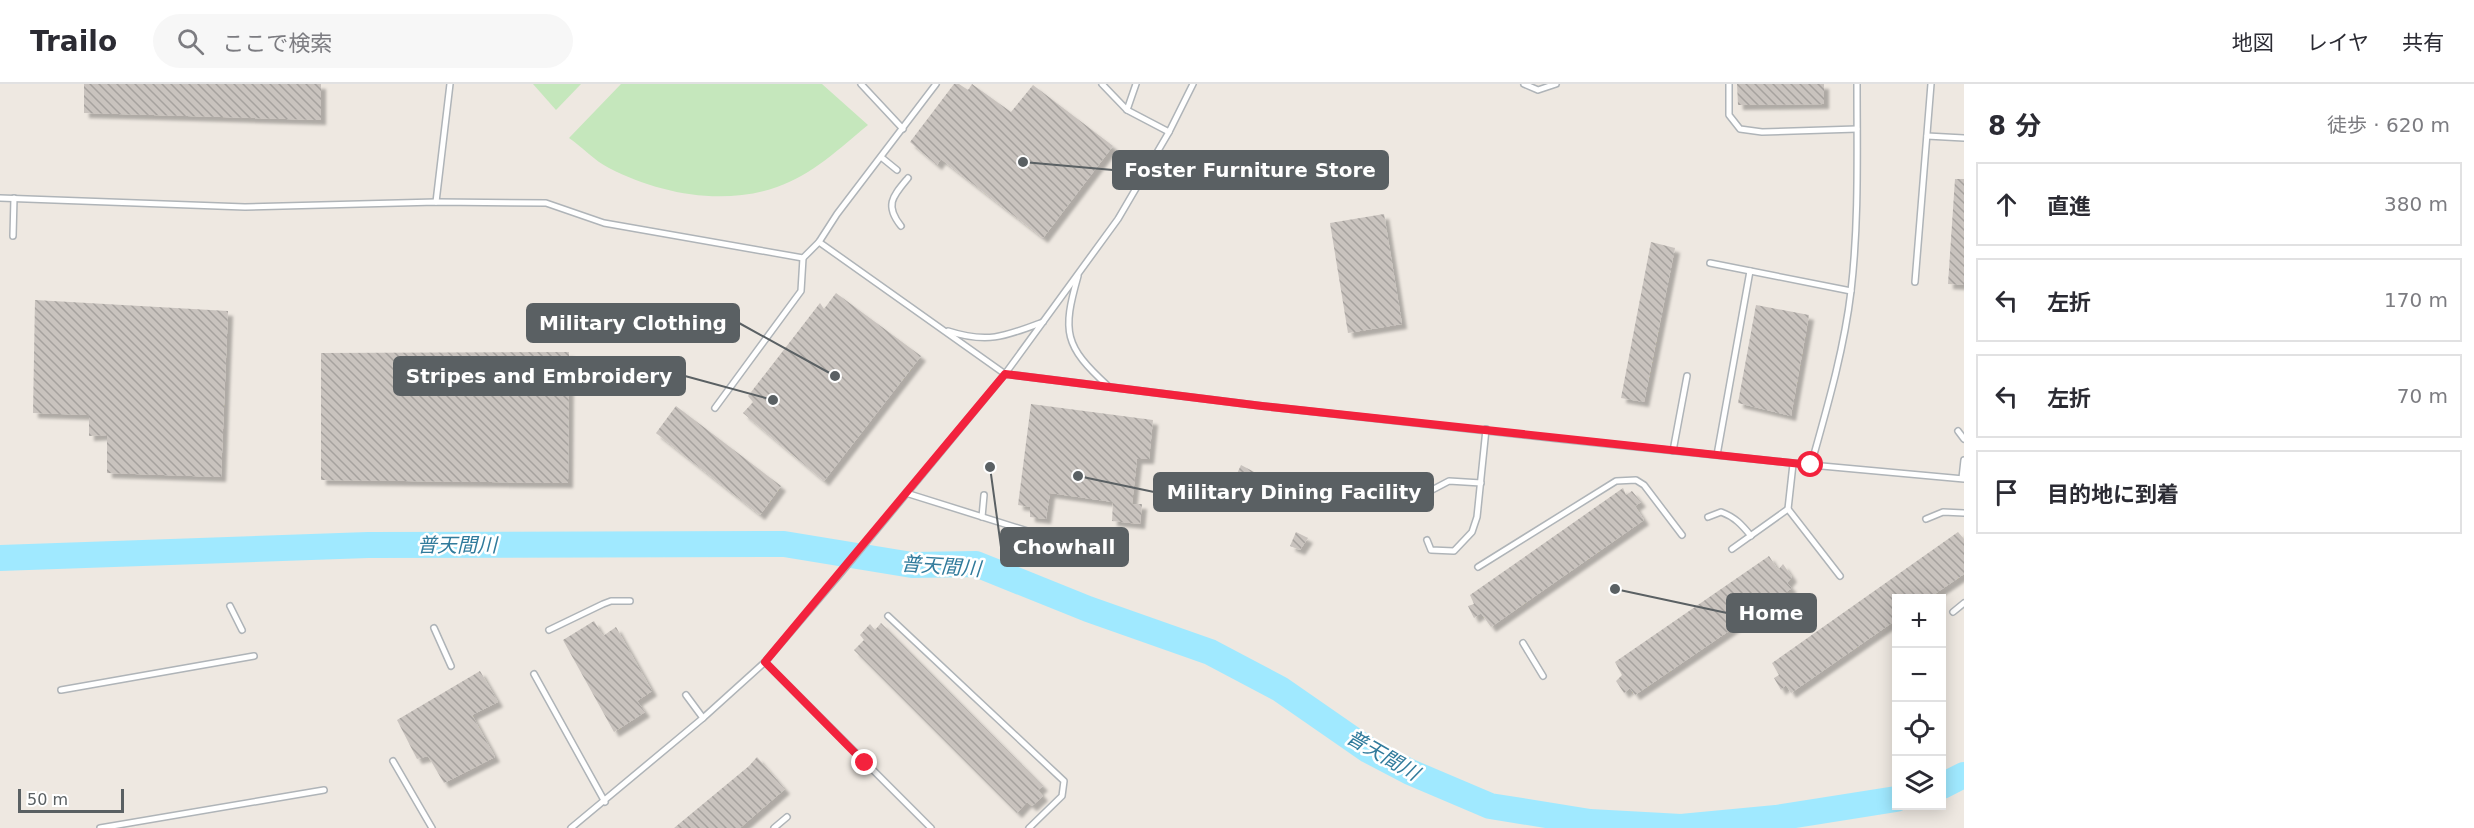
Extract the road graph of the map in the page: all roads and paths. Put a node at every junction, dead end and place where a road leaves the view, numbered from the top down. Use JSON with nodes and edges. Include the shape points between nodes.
{"nodes":[{"id":1,"x":450,"y":84,"type":"edge"},
{"id":2,"x":861,"y":84,"type":"edge"},
{"id":3,"x":936,"y":84,"type":"edge"},
{"id":4,"x":1102,"y":84,"type":"edge"},
{"id":5,"x":1136,"y":84,"type":"edge"},
{"id":6,"x":1193,"y":84,"type":"edge"},
{"id":7,"x":1524,"y":84,"type":"edge"},
{"id":8,"x":1556,"y":84,"type":"edge"},
{"id":9,"x":1728,"y":84,"type":"edge"},
{"id":10,"x":1857,"y":84,"type":"edge"},
{"id":11,"x":1931,"y":84,"type":"edge"},
{"id":12,"x":1127,"y":110,"type":"junction"},
{"id":13,"x":903,"y":129,"type":"junction"},
{"id":14,"x":1857,"y":129,"type":"junction"},
{"id":15,"x":1169,"y":132,"type":"junction"},
{"id":16,"x":1927,"y":136,"type":"junction"},
{"id":17,"x":1964,"y":138,"type":"edge"},
{"id":18,"x":881,"y":156,"type":"junction"},
{"id":19,"x":897,"y":170,"type":"dead end"},
{"id":20,"x":908,"y":178,"type":"dead end"},
{"id":21,"x":0,"y":198,"type":"edge"},
{"id":22,"x":15,"y":198,"type":"junction"},
{"id":23,"x":436,"y":202,"type":"junction"},
{"id":24,"x":900,"y":226,"type":"dead end"},
{"id":25,"x":13,"y":236,"type":"dead end"},
{"id":26,"x":819,"y":242,"type":"junction"},
{"id":27,"x":803,"y":258,"type":"junction"},
{"id":28,"x":1710,"y":263,"type":"dead end"},
{"id":29,"x":1750,"y":271,"type":"junction"},
{"id":30,"x":1080,"y":272,"type":"junction"},
{"id":31,"x":1915,"y":282,"type":"dead end"},
{"id":32,"x":1851,"y":291,"type":"junction"},
{"id":33,"x":1043,"y":321,"type":"junction"},
{"id":34,"x":941,"y":328,"type":"junction"},
{"id":35,"x":1005,"y":374,"type":"junction"},
{"id":36,"x":1688,"y":376,"type":"dead end"},
{"id":37,"x":1109,"y":387,"type":"junction"},
{"id":38,"x":715,"y":408,"type":"dead end"},
{"id":39,"x":1486,"y":429,"type":"junction"},
{"id":40,"x":1958,"y":431,"type":"dead end"},
{"id":41,"x":1964,"y":439,"type":"edge"},
{"id":42,"x":1673,"y":451,"type":"junction"},
{"id":43,"x":1717,"y":455,"type":"junction"},
{"id":44,"x":1964,"y":460,"type":"edge"},
{"id":45,"x":1793,"y":464,"type":"junction"},
{"id":46,"x":1811,"y":465,"type":"junction"},
{"id":47,"x":1963,"y":479,"type":"edge"},
{"id":48,"x":1481,"y":483,"type":"junction"},
{"id":49,"x":1432,"y":490,"type":"dead end"},
{"id":50,"x":906,"y":493,"type":"junction"},
{"id":51,"x":984,"y":495,"type":"dead end"},
{"id":52,"x":1788,"y":509,"type":"junction"},
{"id":53,"x":1964,"y":513,"type":"edge"},
{"id":54,"x":982,"y":517,"type":"junction"},
{"id":55,"x":1708,"y":517,"type":"dead end"},
{"id":56,"x":1926,"y":519,"type":"dead end"},
{"id":57,"x":1682,"y":534,"type":"dead end"},
{"id":58,"x":1751,"y":536,"type":"junction"},
{"id":59,"x":1427,"y":540,"type":"dead end"},
{"id":60,"x":1731,"y":549,"type":"dead end"},
{"id":61,"x":1104,"y":555,"type":"dead end"},
{"id":62,"x":1478,"y":567,"type":"dead end"},
{"id":63,"x":1840,"y":576,"type":"dead end"},
{"id":64,"x":630,"y":601,"type":"dead end"},
{"id":65,"x":1964,"y":603,"type":"edge"},
{"id":66,"x":230,"y":606,"type":"dead end"},
{"id":67,"x":1953,"y":612,"type":"dead end"},
{"id":68,"x":888,"y":616,"type":"dead end"},
{"id":69,"x":434,"y":628,"type":"dead end"},
{"id":70,"x":242,"y":630,"type":"dead end"},
{"id":71,"x":549,"y":630,"type":"dead end"},
{"id":72,"x":1523,"y":644,"type":"dead end"},
{"id":73,"x":254,"y":656,"type":"dead end"},
{"id":74,"x":765,"y":662,"type":"junction"},
{"id":75,"x":451,"y":666,"type":"dead end"},
{"id":76,"x":534,"y":674,"type":"dead end"},
{"id":77,"x":1543,"y":676,"type":"dead end"},
{"id":78,"x":61,"y":690,"type":"dead end"},
{"id":79,"x":686,"y":696,"type":"dead end"},
{"id":80,"x":703,"y":718,"type":"junction"},
{"id":81,"x":393,"y":761,"type":"dead end"},
{"id":82,"x":324,"y":790,"type":"dead end"},
{"id":83,"x":604,"y":802,"type":"junction"},
{"id":84,"x":787,"y":817,"type":"dead end"},
{"id":85,"x":100,"y":828,"type":"edge"},
{"id":86,"x":432,"y":828,"type":"edge"},
{"id":87,"x":571,"y":828,"type":"edge"},
{"id":88,"x":774,"y":828,"type":"edge"},
{"id":89,"x":931,"y":828,"type":"edge"},
{"id":90,"x":1029,"y":828,"type":"edge"}],
"edges":[{"from":1,"to":23,"type":"lane"},
{"from":2,"to":13,"type":"lane"},
{"from":3,"to":13,"type":"lane"},
{"from":4,"to":12,"type":"lane"},
{"from":5,"to":12,"type":"lane"},
{"from":6,"to":15,"type":"lane"},
{"from":7,"to":8,"type":"lane","via":[[1538,90]]},
{"from":9,"to":14,"type":"lane","via":[[1729,115],[1740,129]]},
{"from":10,"to":14,"type":"lane"},
{"from":11,"to":16,"type":"lane"},
{"from":12,"to":15,"type":"lane"},
{"from":13,"to":18,"type":"lane"},
{"from":14,"to":32,"type":"lane","via":[[1858,186]]},
{"from":15,"to":30,"type":"lane","via":[[1118,219]]},
{"from":16,"to":17,"type":"lane"},
{"from":16,"to":31,"type":"lane"},
{"from":18,"to":19,"type":"lane"},
{"from":18,"to":26,"type":"lane"},
{"from":20,"to":24,"type":"lane","via":[[892,197],[894,218]]},
{"from":21,"to":22,"type":"lane"},
{"from":22,"to":23,"type":"lane","via":[[245,207]]},
{"from":22,"to":25,"type":"lane"},
{"from":23,"to":27,"type":"lane","via":[[546,203],[604,223]]},
{"from":26,"to":27,"type":"lane"},
{"from":26,"to":34,"type":"lane"},
{"from":27,"to":38,"type":"lane","via":[[801,291]]},
{"from":28,"to":29,"type":"lane"},
{"from":29,"to":32,"type":"lane"},
{"from":29,"to":43,"type":"lane"},
{"from":30,"to":33,"type":"lane"},
{"from":30,"to":37,"type":"lane","via":[[1068,311],[1068,333],[1085,365]]},
{"from":32,"to":46,"type":"lane","via":[[1836,374]]},
{"from":33,"to":34,"type":"lane","via":[[1010,334],[982,339]]},
{"from":33,"to":35,"type":"lane"},
{"from":34,"to":35,"type":"lane"},
{"from":35,"to":37,"type":"lane"},
{"from":35,"to":50,"type":"lane"},
{"from":36,"to":42,"type":"lane"},
{"from":37,"to":39,"type":"lane"},
{"from":39,"to":42,"type":"lane"},
{"from":39,"to":48,"type":"lane"},
{"from":40,"to":41,"type":"lane"},
{"from":42,"to":43,"type":"lane"},
{"from":43,"to":45,"type":"lane"},
{"from":44,"to":47,"type":"lane"},
{"from":45,"to":46,"type":"lane"},
{"from":45,"to":52,"type":"lane"},
{"from":46,"to":47,"type":"lane"},
{"from":48,"to":49,"type":"lane","via":[[1449,481]]},
{"from":48,"to":59,"type":"lane","via":[[1477,517],[1464,543],[1454,551],[1441,552],[1431,550]]},
{"from":50,"to":54,"type":"lane"},
{"from":50,"to":74,"type":"lane"},
{"from":51,"to":54,"type":"lane"},
{"from":52,"to":58,"type":"lane"},
{"from":52,"to":63,"type":"lane"},
{"from":53,"to":56,"type":"lane","via":[[1943,512]]},
{"from":54,"to":61,"type":"lane"},
{"from":55,"to":58,"type":"lane","via":[[1721,512],[1730,515]]},
{"from":57,"to":62,"type":"lane","via":[[1644,485],[1636,480],[1616,481]]},
{"from":58,"to":60,"type":"lane"},
{"from":64,"to":71,"type":"lane","via":[[610,601]]},
{"from":65,"to":67,"type":"lane"},
{"from":66,"to":70,"type":"lane"},
{"from":68,"to":90,"type":"lane","via":[[1064,781],[1062,796]]},
{"from":69,"to":75,"type":"lane"},
{"from":72,"to":77,"type":"lane"},
{"from":73,"to":78,"type":"lane"},
{"from":74,"to":80,"type":"lane"},
{"from":74,"to":89,"type":"lane"},
{"from":76,"to":83,"type":"lane"},
{"from":79,"to":80,"type":"lane"},
{"from":80,"to":83,"type":"lane"},
{"from":81,"to":86,"type":"lane"},
{"from":82,"to":85,"type":"lane"},
{"from":83,"to":87,"type":"lane"},
{"from":84,"to":88,"type":"lane"}]}
